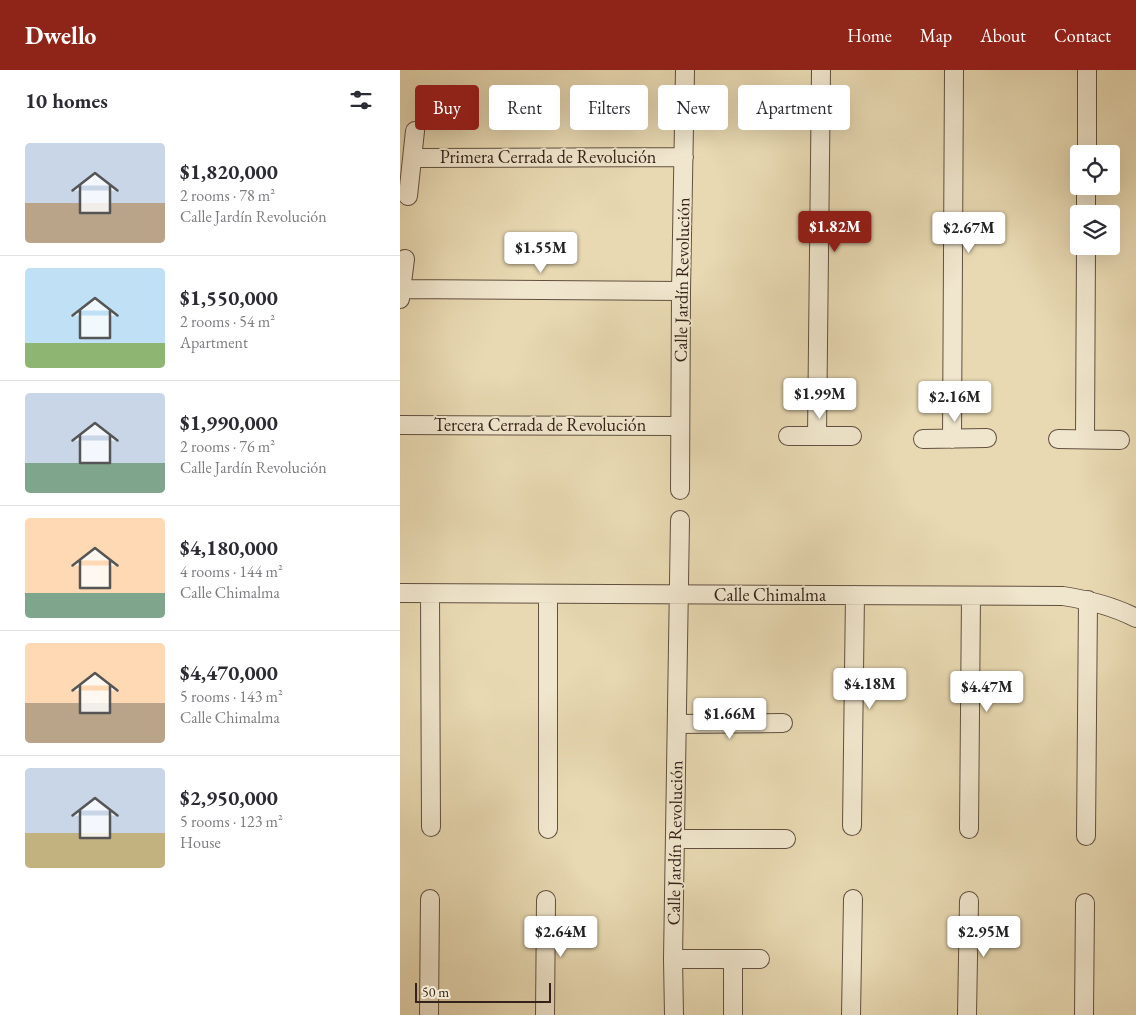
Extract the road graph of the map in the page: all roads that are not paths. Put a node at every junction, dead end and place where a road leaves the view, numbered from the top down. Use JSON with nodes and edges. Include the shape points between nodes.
{"nodes":[{"id":1,"x":685,"y":70,"type":"edge"},
{"id":2,"x":821,"y":70,"type":"edge"},
{"id":3,"x":954,"y":70,"type":"edge"},
{"id":4,"x":1087,"y":70,"type":"edge"},
{"id":5,"x":414,"y":131,"type":"dead end"},
{"id":6,"x":1087,"y":145,"type":"edge"},
{"id":7,"x":684,"y":157,"type":"junction"},
{"id":8,"x":412,"y":158,"type":"junction"},
{"id":9,"x":408,"y":196,"type":"dead end"},
{"id":10,"x":1086,"y":255,"type":"edge"},
{"id":11,"x":405,"y":259,"type":"dead end"},
{"id":12,"x":681,"y":291,"type":"junction"},
{"id":13,"x":401,"y":294,"type":"edge"},
{"id":14,"x":400,"y":425,"type":"edge"},
{"id":15,"x":680,"y":426,"type":"junction"},
{"id":16,"x":788,"y":436,"type":"dead end"},
{"id":17,"x":817,"y":436,"type":"junction"},
{"id":18,"x":852,"y":436,"type":"dead end"},
{"id":19,"x":988,"y":438,"type":"dead end"},
{"id":20,"x":923,"y":439,"type":"dead end"},
{"id":21,"x":952,"y":439,"type":"junction"},
{"id":22,"x":1085,"y":439,"type":"junction"},
{"id":23,"x":1058,"y":440,"type":"dead end"},
{"id":24,"x":1120,"y":440,"type":"dead end"},
{"id":25,"x":680,"y":490,"type":"dead end"},
{"id":26,"x":680,"y":520,"type":"dead end"},
{"id":27,"x":400,"y":593,"type":"edge"},
{"id":28,"x":430,"y":594,"type":"junction"},
{"id":29,"x":548,"y":594,"type":"junction"},
{"id":30,"x":855,"y":595,"type":"junction"},
{"id":31,"x":679,"y":596,"type":"junction"},
{"id":32,"x":971,"y":596,"type":"junction"},
{"id":33,"x":1088,"y":600,"type":"junction"},
{"id":34,"x":1136,"y":618,"type":"edge"},
{"id":35,"x":783,"y":723,"type":"dead end"},
{"id":36,"x":676,"y":724,"type":"junction"},
{"id":37,"x":852,"y":826,"type":"dead end"},
{"id":38,"x":431,"y":828,"type":"dead end"},
{"id":39,"x":548,"y":829,"type":"dead end"},
{"id":40,"x":969,"y":829,"type":"dead end"},
{"id":41,"x":1086,"y":836,"type":"dead end"},
{"id":42,"x":786,"y":839,"type":"dead end"},
{"id":43,"x":676,"y":840,"type":"junction"},
{"id":44,"x":430,"y":899,"type":"dead end"},
{"id":45,"x":853,"y":899,"type":"dead end"},
{"id":46,"x":546,"y":900,"type":"dead end"},
{"id":47,"x":969,"y":901,"type":"dead end"},
{"id":48,"x":1085,"y":903,"type":"dead end"},
{"id":49,"x":760,"y":958,"type":"dead end"},
{"id":50,"x":673,"y":959,"type":"junction"},
{"id":51,"x":733,"y":959,"type":"junction"},
{"id":52,"x":429,"y":1015,"type":"edge"},
{"id":53,"x":544,"y":1015,"type":"edge"},
{"id":54,"x":674,"y":1015,"type":"edge"},
{"id":55,"x":733,"y":1015,"type":"edge"},
{"id":56,"x":851,"y":1015,"type":"edge"},
{"id":57,"x":968,"y":1015,"type":"edge"},
{"id":58,"x":1084,"y":1015,"type":"edge"}],
"edges":[{"from":1,"to":7,"type":"street","name":"Calle Jardín Revolución"},
{"from":2,"to":17,"type":"street"},
{"from":3,"to":21,"type":"street"},
{"from":4,"to":6,"type":"street"},
{"from":5,"to":8,"type":"street"},
{"from":7,"to":8,"type":"street","name":"Primera Cerrada de Revolución"},
{"from":7,"to":12,"type":"street","name":"Calle Jardín Revolución"},
{"from":8,"to":9,"type":"street"},
{"from":10,"to":22,"type":"street"},
{"from":11,"to":13,"type":"street"},
{"from":12,"to":13,"type":"street"},
{"from":12,"to":15,"type":"street","name":"Calle Jardín Revolución"},
{"from":14,"to":15,"type":"street","name":"Tercera Cerrada de Revolución"},
{"from":15,"to":25,"type":"street","name":"Calle Jardín Revolución"},
{"from":16,"to":17,"type":"street"},
{"from":17,"to":18,"type":"street"},
{"from":19,"to":21,"type":"street"},
{"from":20,"to":21,"type":"street"},
{"from":22,"to":23,"type":"street"},
{"from":22,"to":24,"type":"street"},
{"from":26,"to":31,"type":"street","name":"Calle Jardín Revolución"},
{"from":27,"to":28,"type":"street","name":"Calle Chimalma"},
{"from":28,"to":29,"type":"street","name":"Calle Chimalma"},
{"from":28,"to":38,"type":"street"},
{"from":29,"to":31,"type":"street","name":"Calle Chimalma"},
{"from":29,"to":39,"type":"street"},
{"from":30,"to":31,"type":"street","name":"Calle Chimalma"},
{"from":30,"to":32,"type":"street","name":"Calle Chimalma"},
{"from":30,"to":37,"type":"street"},
{"from":31,"to":36,"type":"street","name":"Calle Jardín Revolución"},
{"from":32,"to":33,"type":"street","name":"Calle Chimalma","via":[[1063,596]]},
{"from":32,"to":40,"type":"street"},
{"from":33,"to":34,"type":"street","name":"Calle Chimalma"},
{"from":33,"to":41,"type":"street"},
{"from":35,"to":36,"type":"street"},
{"from":36,"to":43,"type":"street","name":"Calle Jardín Revolución"},
{"from":42,"to":43,"type":"street"},
{"from":43,"to":50,"type":"street","name":"Calle Jardín Revolución"},
{"from":44,"to":52,"type":"street"},
{"from":45,"to":56,"type":"street"},
{"from":46,"to":53,"type":"street"},
{"from":47,"to":57,"type":"street"},
{"from":48,"to":58,"type":"street"},
{"from":49,"to":51,"type":"street"},
{"from":50,"to":51,"type":"street"},
{"from":50,"to":54,"type":"street","name":"Calle Jardín Revolución"},
{"from":51,"to":55,"type":"street"}]}
